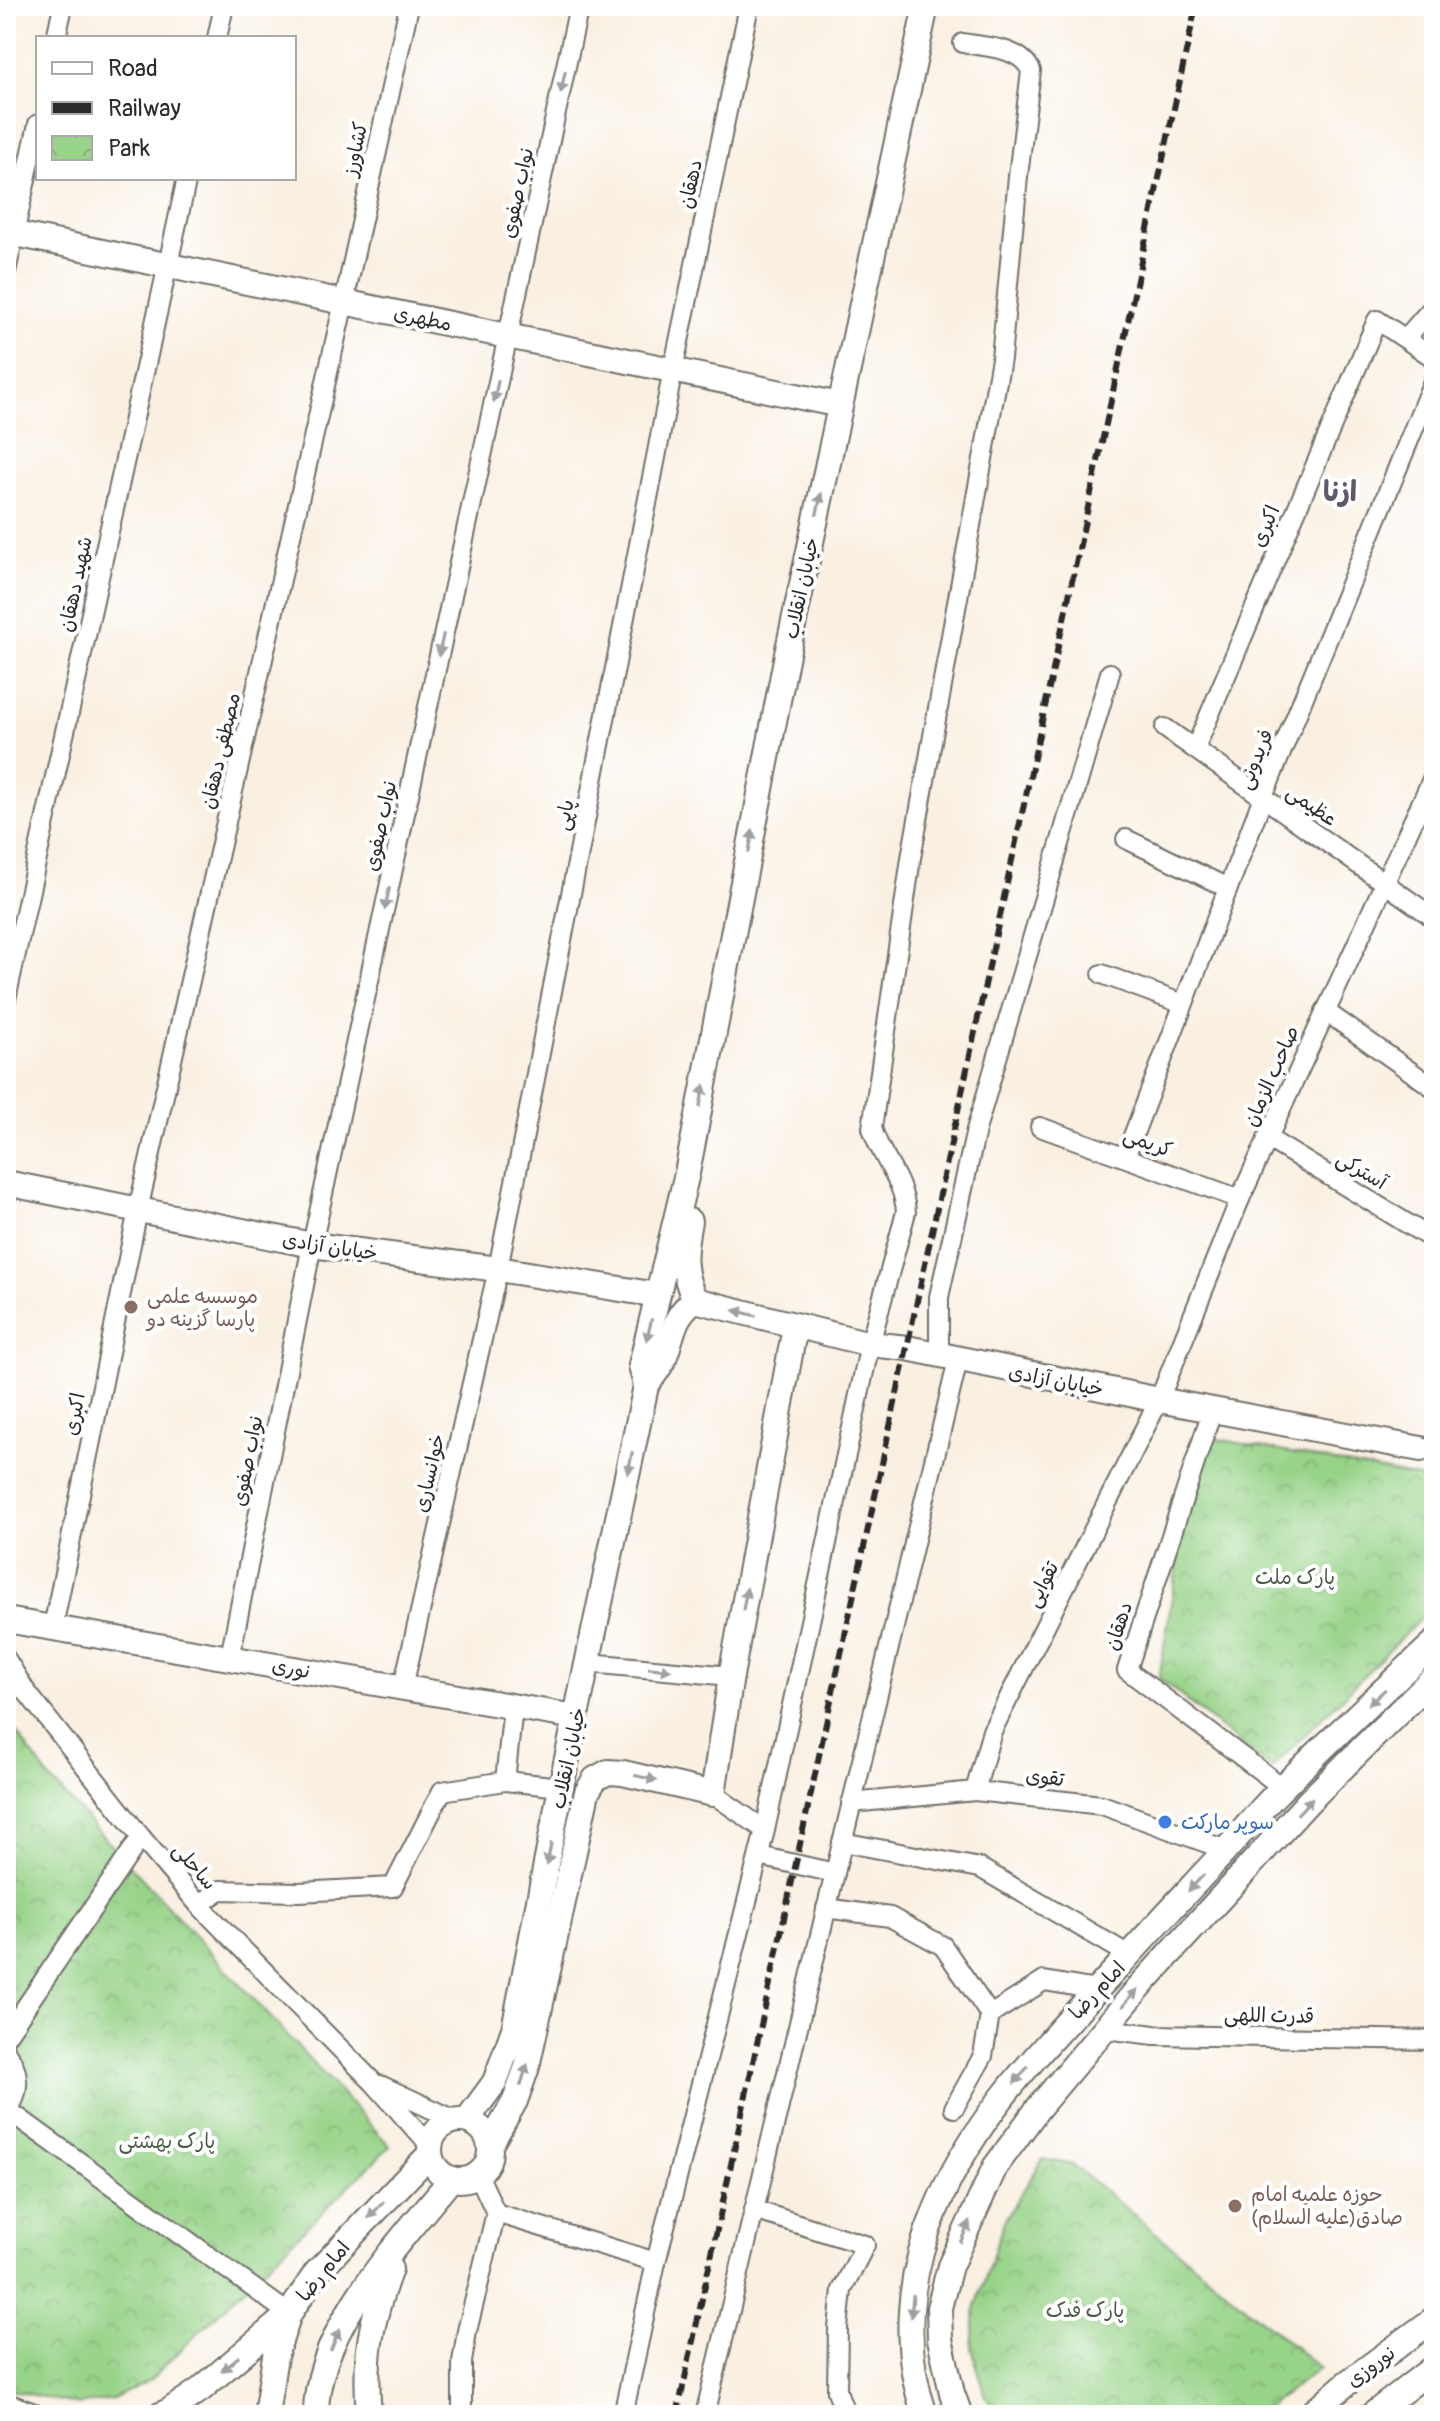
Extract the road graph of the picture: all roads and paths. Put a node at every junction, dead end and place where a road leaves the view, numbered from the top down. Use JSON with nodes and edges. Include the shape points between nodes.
{"nodes":[{"id":1,"x":63,"y":6,"type":"edge"},
{"id":2,"x":224,"y":6,"type":"edge"},
{"id":3,"x":409,"y":6,"type":"edge"},
{"id":4,"x":579,"y":6,"type":"edge"},
{"id":5,"x":749,"y":6,"type":"edge"},
{"id":6,"x":926,"y":6,"type":"edge"},
{"id":7,"x":56,"y":36,"type":"edge"},
{"id":8,"x":217,"y":36,"type":"edge"},
{"id":9,"x":963,"y":43,"type":"dead end"},
{"id":10,"x":36,"y":132,"type":"edge"},
{"id":11,"x":187,"y":180,"type":"edge"},
{"id":12,"x":10,"y":233,"type":"edge"},
{"id":13,"x":167,"y":265,"type":"junction"},
{"id":14,"x":6,"y":272,"type":"edge"},
{"id":15,"x":344,"y":302,"type":"junction"},
{"id":16,"x":1434,"y":306,"type":"edge"},
{"id":17,"x":508,"y":336,"type":"junction"},
{"id":18,"x":1406,"y":338,"type":"junction"},
{"id":19,"x":1434,"y":358,"type":"edge"},
{"id":20,"x":673,"y":370,"type":"junction"},
{"id":21,"x":1434,"y":379,"type":"edge"},
{"id":22,"x":840,"y":405,"type":"junction"},
{"id":23,"x":1110,"y":673,"type":"dead end"},
{"id":24,"x":1165,"y":728,"type":"dead end"},
{"id":25,"x":1195,"y":749,"type":"junction"},
{"id":26,"x":1434,"y":775,"type":"edge"},
{"id":27,"x":1263,"y":797,"type":"junction"},
{"id":28,"x":1126,"y":839,"type":"dead end"},
{"id":29,"x":1383,"y":882,"type":"junction"},
{"id":30,"x":1228,"y":888,"type":"junction"},
{"id":31,"x":1434,"y":918,"type":"edge"},
{"id":32,"x":1102,"y":974,"type":"dead end"},
{"id":33,"x":6,"y":999,"type":"edge"},
{"id":34,"x":1183,"y":1004,"type":"junction"},
{"id":35,"x":1325,"y":1011,"type":"junction"},
{"id":36,"x":1434,"y":1088,"type":"edge"},
{"id":37,"x":1040,"y":1127,"type":"dead end"},
{"id":38,"x":1267,"y":1138,"type":"junction"},
{"id":39,"x":1125,"y":1157,"type":"junction"},
{"id":40,"x":687,"y":1173,"type":"junction"},
{"id":41,"x":6,"y":1183,"type":"edge"},
{"id":42,"x":1240,"y":1199,"type":"junction"},
{"id":43,"x":138,"y":1210,"type":"junction"},
{"id":44,"x":1434,"y":1240,"type":"edge"},
{"id":45,"x":312,"y":1245,"type":"junction"},
{"id":46,"x":498,"y":1269,"type":"junction"},
{"id":47,"x":657,"y":1295,"type":"junction"},
{"id":48,"x":695,"y":1300,"type":"junction"},
{"id":49,"x":795,"y":1327,"type":"junction"},
{"id":50,"x":870,"y":1344,"type":"junction"},
{"id":51,"x":948,"y":1358,"type":"junction"},
{"id":52,"x":646,"y":1386,"type":"junction"},
{"id":53,"x":1159,"y":1400,"type":"junction"},
{"id":54,"x":1212,"y":1411,"type":"junction"},
{"id":55,"x":1430,"y":1450,"type":"edge"},
{"id":56,"x":6,"y":1620,"type":"edge"},
{"id":57,"x":53,"y":1627,"type":"junction"},
{"id":58,"x":1434,"y":1643,"type":"edge"},
{"id":59,"x":230,"y":1657,"type":"junction"},
{"id":60,"x":6,"y":1659,"type":"edge"},
{"id":61,"x":589,"y":1663,"type":"junction"},
{"id":62,"x":731,"y":1676,"type":"junction"},
{"id":63,"x":1434,"y":1677,"type":"edge"},
{"id":64,"x":403,"y":1687,"type":"junction"},
{"id":65,"x":513,"y":1707,"type":"junction"},
{"id":66,"x":575,"y":1717,"type":"junction"},
{"id":67,"x":505,"y":1781,"type":"junction"},
{"id":68,"x":561,"y":1787,"type":"junction"},
{"id":69,"x":1282,"y":1787,"type":"junction"},
{"id":70,"x":975,"y":1791,"type":"junction"},
{"id":71,"x":713,"y":1794,"type":"junction"},
{"id":72,"x":851,"y":1803,"type":"junction"},
{"id":73,"x":765,"y":1830,"type":"junction"},
{"id":74,"x":141,"y":1837,"type":"junction"},
{"id":75,"x":842,"y":1842,"type":"junction"},
{"id":76,"x":1226,"y":1850,"type":"junction"},
{"id":77,"x":759,"y":1856,"type":"junction"},
{"id":78,"x":835,"y":1873,"type":"junction"},
{"id":79,"x":199,"y":1905,"type":"junction"},
{"id":80,"x":826,"y":1908,"type":"junction"},
{"id":81,"x":1129,"y":1955,"type":"junction"},
{"id":82,"x":1097,"y":1990,"type":"junction"},
{"id":83,"x":990,"y":2015,"type":"junction"},
{"id":84,"x":1104,"y":2029,"type":"junction"},
{"id":85,"x":6,"y":2036,"type":"edge"},
{"id":86,"x":1434,"y":2040,"type":"edge"},
{"id":87,"x":6,"y":2052,"type":"edge"},
{"id":88,"x":374,"y":2083,"type":"junction"},
{"id":89,"x":954,"y":2108,"type":"dead end"},
{"id":90,"x":7,"y":2111,"type":"edge"},
{"id":91,"x":461,"y":2120,"type":"junction"},
{"id":92,"x":490,"y":2145,"type":"junction"},
{"id":93,"x":430,"y":2150,"type":"junction"},
{"id":94,"x":478,"y":2174,"type":"junction"},
{"id":95,"x":451,"y":2179,"type":"junction"},
{"id":96,"x":754,"y":2210,"type":"junction"},
{"id":97,"x":496,"y":2213,"type":"junction"},
{"id":98,"x":400,"y":2242,"type":"junction"},
{"id":99,"x":656,"y":2262,"type":"junction"},
{"id":100,"x":289,"y":2314,"type":"junction"},
{"id":101,"x":1434,"y":2319,"type":"edge"},
{"id":102,"x":1428,"y":2372,"type":"edge"},
{"id":103,"x":1347,"y":2383,"type":"junction"},
{"id":104,"x":6,"y":2406,"type":"edge"},
{"id":105,"x":31,"y":2415,"type":"edge"},
{"id":106,"x":160,"y":2415,"type":"edge"},
{"id":107,"x":266,"y":2415,"type":"edge"},
{"id":108,"x":316,"y":2415,"type":"edge"},
{"id":109,"x":369,"y":2415,"type":"edge"},
{"id":110,"x":462,"y":2415,"type":"edge"},
{"id":111,"x":623,"y":2415,"type":"edge"},
{"id":112,"x":705,"y":2415,"type":"edge"},
{"id":113,"x":846,"y":2415,"type":"edge"},
{"id":114,"x":925,"y":2415,"type":"edge"},
{"id":115,"x":960,"y":2415,"type":"edge"},
{"id":116,"x":1290,"y":2415,"type":"edge"},
{"id":117,"x":1310,"y":2415,"type":"edge"},
{"id":118,"x":1372,"y":2415,"type":"edge"},
{"id":119,"x":1390,"y":2415,"type":"edge"}],
"edges":[{"from":1,"to":7,"type":"street"},
{"from":2,"to":8,"type":"street"},
{"from":3,"to":15,"type":"street","name":"کشاورز"},
{"from":4,"to":17,"type":"street","name":"نواب صفوی","one_way":true},
{"from":5,"to":20,"type":"street","name":"دهقان"},
{"from":6,"to":22,"type":"main road","name":"خیابان انقلاب"},
{"from":9,"to":50,"type":"street","via":[[1013,53],[1031,71],[1001,359],[911,858],[872,1128],[905,1195],[906,1212]]},
{"from":10,"to":12,"type":"street"},
{"from":11,"to":13,"type":"street","name":"شهید دهقان"},
{"from":12,"to":13,"type":"main road","name":"مطهری"},
{"from":12,"to":14,"type":"street"},
{"from":13,"to":15,"type":"main road","name":"مطهری"},
{"from":13,"to":33,"type":"street","name":"شهید دهقان"},
{"from":15,"to":17,"type":"main road","name":"مطهری"},
{"from":15,"to":43,"type":"street","name":"مصطفی دهقان"},
{"from":16,"to":18,"type":"street"},
{"from":17,"to":20,"type":"main road","name":"مطهری"},
{"from":17,"to":45,"type":"street","name":"نواب صفوی","one_way":true},
{"from":18,"to":19,"type":"street"},
{"from":18,"to":25,"type":"street","name":"اکبری","via":[[1377,320]]},
{"from":20,"to":22,"type":"main road","name":"مطهری"},
{"from":20,"to":46,"type":"street","name":"پاپی"},
{"from":21,"to":27,"type":"street","name":"فریدونی"},
{"from":40,"to":22,"type":"main road","name":"خیابان انقلاب","one_way":true},
{"from":23,"to":51,"type":"street","via":[[976,1130],[939,1297]]},
{"from":24,"to":25,"type":"street","name":"عظیمی"},
{"from":25,"to":27,"type":"street","name":"عظیمی"},
{"from":26,"to":29,"type":"street","name":"صاحب الزمان"},
{"from":27,"to":29,"type":"street","name":"عظیمی"},
{"from":27,"to":30,"type":"street","name":"فریدونی"},
{"from":28,"to":30,"type":"street"},
{"from":29,"to":31,"type":"street","name":"عظیمی"},
{"from":29,"to":35,"type":"street","name":"صاحب الزمان"},
{"from":30,"to":34,"type":"street","name":"فریدونی"},
{"from":32,"to":34,"type":"street"},
{"from":34,"to":39,"type":"street","name":"فریدونی"},
{"from":35,"to":36,"type":"street"},
{"from":35,"to":38,"type":"street","name":"صاحب الزمان"},
{"from":37,"to":39,"type":"street","name":"کریمی"},
{"from":38,"to":42,"type":"street","name":"صاحب الزمان"},
{"from":38,"to":44,"type":"street","name":"آسترکی"},
{"from":39,"to":42,"type":"street","name":"کریمی"},
{"from":40,"to":47,"type":"main road","name":"خیابان انقلاب"},
{"from":40,"to":48,"type":"main road","name":"خیابان انقلاب","via":[[690,1218],[683,1268]]},
{"from":41,"to":43,"type":"main road","name":"خیابان آزادی"},
{"from":42,"to":53,"type":"street","name":"صاحب الزمان"},
{"from":43,"to":45,"type":"main road","name":"خیابان آزادی"},
{"from":43,"to":57,"type":"street","name":"اکبری"},
{"from":45,"to":46,"type":"main road","name":"خیابان آزادی"},
{"from":45,"to":59,"type":"street","name":"نواب صفوی"},
{"from":46,"to":47,"type":"main road","name":"خیابان آزادی"},
{"from":46,"to":64,"type":"street","name":"خوانساری"},
{"from":47,"to":52,"type":"main road","name":"خیابان انقلاب","one_way":true,"via":[[641,1365]]},
{"from":49,"to":48,"type":"main road","name":"خیابان آزادی","one_way":true},
{"from":48,"to":52,"type":"main road","name":"خیابان انقلاب","via":[[677,1317],[663,1361]]},
{"from":49,"to":50,"type":"main road","name":"خیابان آزادی"},
{"from":62,"to":49,"type":"main road","one_way":true},
{"from":50,"to":51,"type":"main road","name":"خیابان آزادی"},
{"from":50,"to":73,"type":"street"},
{"from":51,"to":53,"type":"main road","name":"خیابان آزادی"},
{"from":51,"to":72,"type":"street"},
{"from":52,"to":61,"type":"main road","name":"خیابان انقلاب","one_way":true},
{"from":53,"to":54,"type":"main road","name":"خیابان آزادی"},
{"from":53,"to":70,"type":"street","name":"تقوایی","via":[[992,1731]]},
{"from":54,"to":55,"type":"main road","name":"خیابان آزادی"},
{"from":54,"to":69,"type":"street","name":"دهقان","via":[[1127,1670]]},
{"from":56,"to":57,"type":"main road","name":"نوری"},
{"from":57,"to":59,"type":"main road","name":"نوری"},
{"from":58,"to":69,"type":"main road","name":"امام رضا","one_way":true},
{"from":59,"to":64,"type":"main road","name":"نوری"},
{"from":60,"to":74,"type":"street","name":"ساحلی"},
{"from":61,"to":62,"type":"street","one_way":true},
{"from":61,"to":66,"type":"main road","name":"خیابان انقلاب"},
{"from":62,"to":71,"type":"main road"},
{"from":84,"to":63,"type":"main road","name":"امام رضا","one_way":true,"via":[[1308,1802]]},
{"from":64,"to":65,"type":"main road","name":"نوری"},
{"from":65,"to":66,"type":"main road","name":"نوری"},
{"from":65,"to":67,"type":"street"},
{"from":66,"to":68,"type":"main road","name":"خیابان انقلاب"},
{"from":67,"to":68,"type":"street"},
{"from":67,"to":79,"type":"street","via":[[442,1791],[393,1887],[220,1890]]},
{"from":68,"to":91,"type":"main road","name":"خیابان انقلاب","one_way":true,"via":[[514,2029],[495,2082]]},
{"from":69,"to":76,"type":"main road","name":"امام رضا"},
{"from":70,"to":72,"type":"street","name":"تقوی"},
{"from":70,"to":76,"type":"street","name":"تقوی","via":[[1102,1805]]},
{"from":71,"to":73,"type":"street"},
{"from":92,"to":71,"type":"main road","name":"خیابان انقلاب","one_way":true,"via":[[527,2067],[587,1792],[595,1779],[608,1772],[623,1773]]},
{"from":72,"to":75,"type":"street"},
{"from":73,"to":77,"type":"street"},
{"from":74,"to":79,"type":"street","name":"ساحلی"},
{"from":74,"to":85,"type":"street"},
{"from":75,"to":78,"type":"street"},
{"from":75,"to":81,"type":"street","via":[[980,1868]]},
{"from":76,"to":81,"type":"main road","name":"امام رضا","one_way":true},
{"from":77,"to":78,"type":"street"},
{"from":77,"to":99,"type":"street"},
{"from":78,"to":80,"type":"street"},
{"from":79,"to":88,"type":"street","name":"ساحلی"},
{"from":80,"to":83,"type":"street","via":[[890,1917],[943,1946]]},
{"from":80,"to":96,"type":"street"},
{"from":81,"to":82,"type":"main road","name":"امام رضا"},
{"from":82,"to":83,"type":"street","via":[[1044,1981]]},
{"from":82,"to":114,"type":"main road","name":"امام رضا","one_way":true,"via":[[989,2114],[936,2206],[911,2305],[909,2351]]},
{"from":83,"to":89,"type":"street","via":[[983,2056]]},
{"from":84,"to":86,"type":"street","name":"قدرت اللهی","via":[[1155,2035]]},
{"from":115,"to":84,"type":"main road","name":"امام رضا","one_way":true,"via":[[940,2339],[939,2308],[950,2266],[995,2167]]},
{"from":87,"to":90,"type":"street","via":[[17,2076]]},
{"from":88,"to":91,"type":"street"},
{"from":88,"to":93,"type":"street","name":"ساحلی"},
{"from":90,"to":100,"type":"street"},
{"from":91,"to":92,"type":"main road","via":[[478,2125]]},
{"from":91,"to":93,"type":"main road","via":[[439,2129]]},
{"from":92,"to":94,"type":"main road","via":[[488,2161]]},
{"from":93,"to":95,"type":"main road","via":[[437,2169]]},
{"from":93,"to":100,"type":"main road","name":"امام رضا","one_way":true,"via":[[316,2273]]},
{"from":94,"to":95,"type":"main road"},
{"from":94,"to":97,"type":"street"},
{"from":95,"to":98,"type":"main road"},
{"from":96,"to":112,"type":"street"},
{"from":96,"to":113,"type":"street","via":[[865,2245],[842,2290],[837,2391]]},
{"from":97,"to":99,"type":"street"},
{"from":97,"to":110,"type":"street","via":[[467,2331]]},
{"from":108,"to":98,"type":"main road","one_way":true,"via":[[335,2335]]},
{"from":98,"to":109,"type":"main road","via":[[375,2309],[368,2346]]},
{"from":99,"to":111,"type":"street"},
{"from":100,"to":106,"type":"main road","one_way":true,"via":[[200,2390]]},
{"from":100,"to":107,"type":"main road","name":"امام رضا","via":[[275,2356]]},
{"from":101,"to":103,"type":"main road","name":"نوروزی"},
{"from":102,"to":118,"type":"main road","name":"نوروزی"},
{"from":102,"to":119,"type":"main road"},
{"from":103,"to":116,"type":"main road"},
{"from":103,"to":117,"type":"main road","name":"نوروزی"},
{"from":104,"to":105,"type":"main road"}]}
